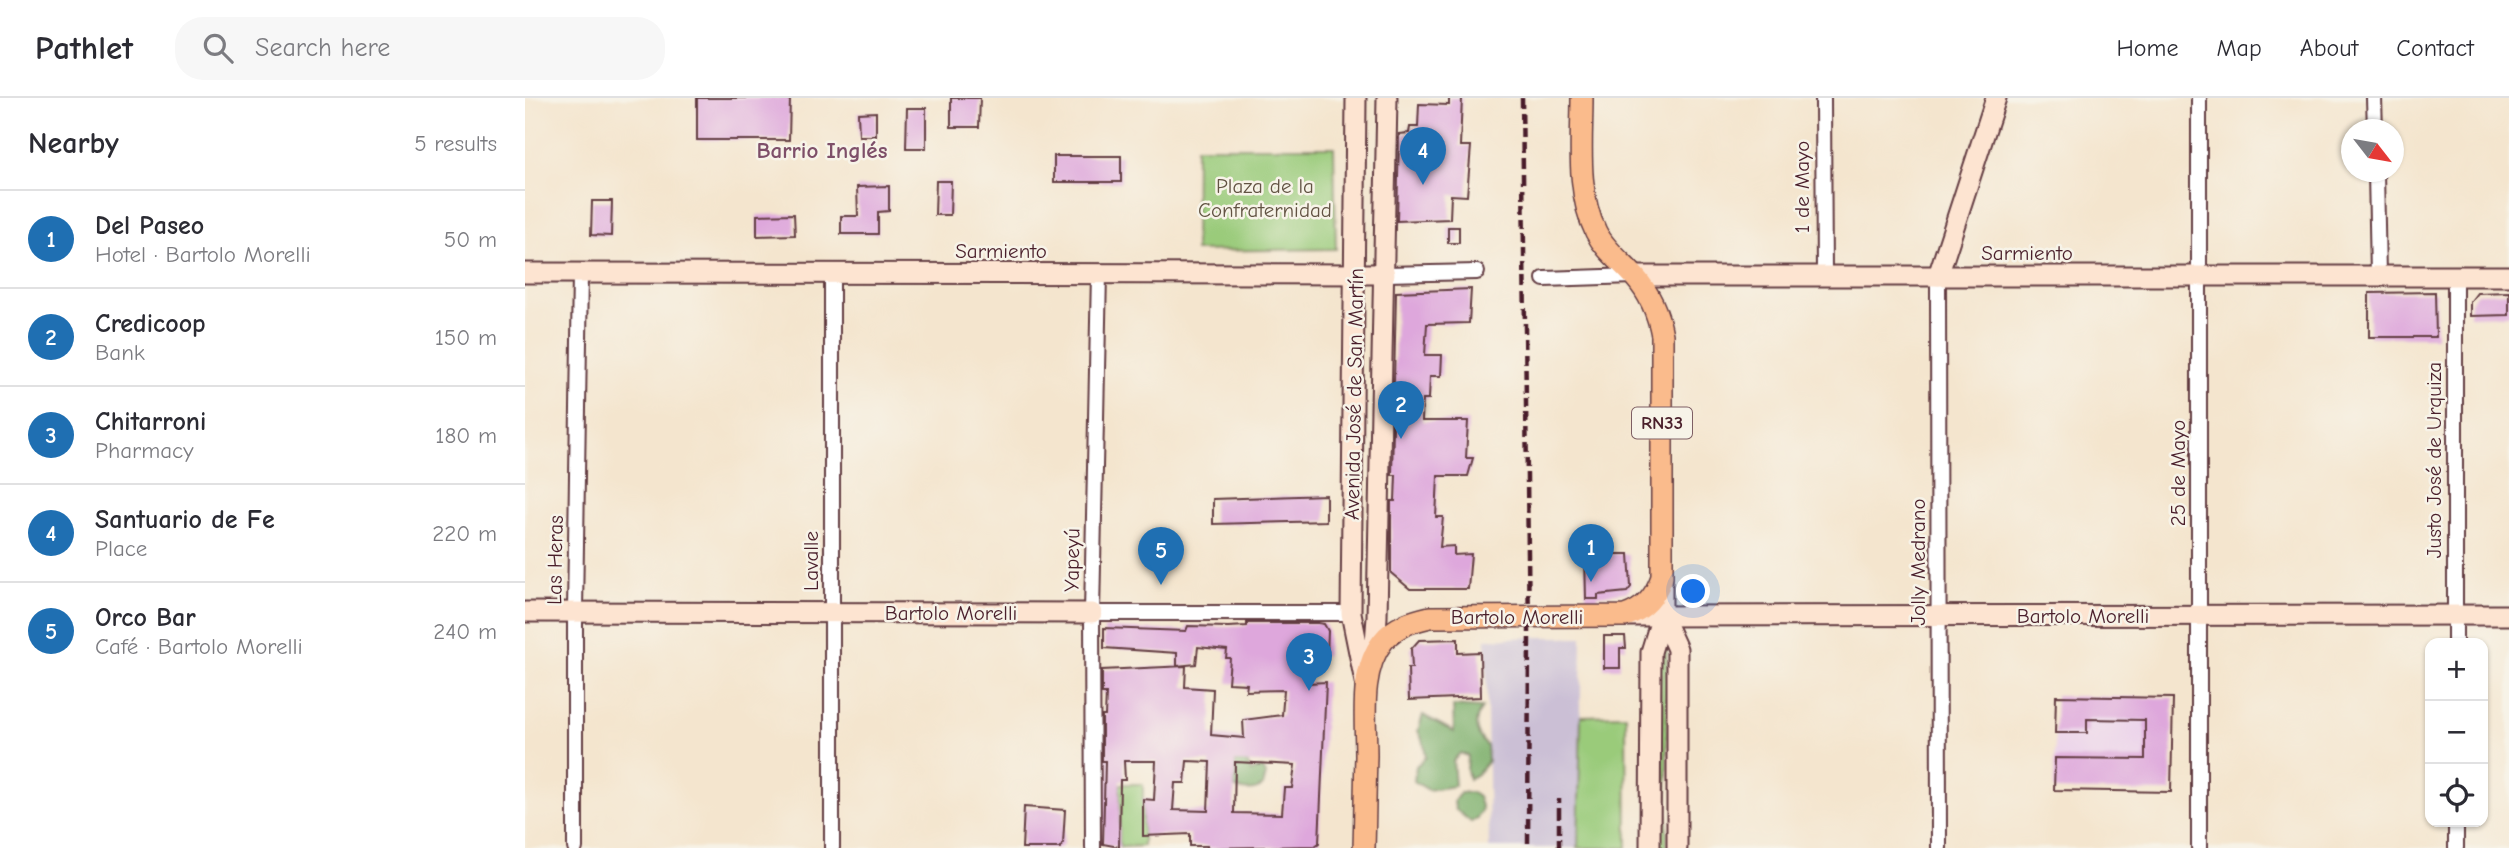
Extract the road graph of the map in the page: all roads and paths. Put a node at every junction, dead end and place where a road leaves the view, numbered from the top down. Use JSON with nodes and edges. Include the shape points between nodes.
{"nodes":[{"id":1,"x":1356,"y":98,"type":"edge"},
{"id":2,"x":1387,"y":98,"type":"edge"},
{"id":3,"x":1582,"y":98,"type":"edge"},
{"id":4,"x":1823,"y":98,"type":"edge"},
{"id":5,"x":1996,"y":98,"type":"edge"},
{"id":6,"x":2199,"y":98,"type":"edge"},
{"id":7,"x":2374,"y":98,"type":"edge"},
{"id":8,"x":2375,"y":119,"type":"edge"},
{"id":9,"x":2376,"y":182,"type":"edge"},
{"id":10,"x":1477,"y":272,"type":"dead end"},
{"id":11,"x":525,"y":273,"type":"edge"},
{"id":12,"x":580,"y":273,"type":"junction"},
{"id":13,"x":832,"y":273,"type":"junction"},
{"id":14,"x":1099,"y":274,"type":"junction"},
{"id":15,"x":1356,"y":274,"type":"junction"},
{"id":16,"x":1385,"y":274,"type":"junction"},
{"id":17,"x":1634,"y":276,"type":"junction"},
{"id":18,"x":1824,"y":276,"type":"junction"},
{"id":19,"x":1938,"y":276,"type":"junction"},
{"id":20,"x":2199,"y":276,"type":"junction"},
{"id":21,"x":2378,"y":276,"type":"junction"},
{"id":22,"x":2455,"y":276,"type":"junction"},
{"id":23,"x":2509,"y":276,"type":"edge"},
{"id":24,"x":1544,"y":279,"type":"dead end"},
{"id":25,"x":1662,"y":577,"type":"junction"},
{"id":26,"x":525,"y":612,"type":"edge"},
{"id":27,"x":575,"y":612,"type":"junction"},
{"id":28,"x":832,"y":612,"type":"junction"},
{"id":29,"x":1092,"y":613,"type":"junction"},
{"id":30,"x":1351,"y":613,"type":"junction"},
{"id":31,"x":2455,"y":614,"type":"junction"},
{"id":32,"x":2199,"y":615,"type":"junction"},
{"id":33,"x":2509,"y":615,"type":"edge"},
{"id":34,"x":1939,"y":616,"type":"junction"},
{"id":35,"x":1377,"y":617,"type":"junction"},
{"id":36,"x":1625,"y":617,"type":"junction"},
{"id":37,"x":1662,"y":617,"type":"junction"},
{"id":38,"x":1412,"y":621,"type":"junction"},
{"id":39,"x":2455,"y":638,"type":"edge"},
{"id":40,"x":1374,"y":656,"type":"junction"},
{"id":41,"x":1367,"y":689,"type":"junction"},
{"id":42,"x":2456,"y":827,"type":"edge"},
{"id":43,"x":575,"y":848,"type":"edge"},
{"id":44,"x":832,"y":848,"type":"edge"},
{"id":45,"x":1093,"y":848,"type":"edge"},
{"id":46,"x":1364,"y":848,"type":"edge"},
{"id":47,"x":1650,"y":848,"type":"edge"},
{"id":48,"x":1677,"y":848,"type":"edge"},
{"id":49,"x":1939,"y":848,"type":"edge"},
{"id":50,"x":2199,"y":848,"type":"edge"},
{"id":51,"x":2456,"y":848,"type":"edge"}],
"edges":[{"from":1,"to":15,"type":"street","name":"Avenida José de San Martín"},
{"from":2,"to":16,"type":"street","name":"Avenida José de San Martín"},
{"from":3,"to":17,"type":"main road","number":"RN33","via":[[1583,185],[1588,209],[1596,232]]},
{"from":4,"to":18,"type":"street","name":"1 de Mayo"},
{"from":5,"to":19,"type":"street"},
{"from":6,"to":20,"type":"street","name":"25 de Mayo"},
{"from":7,"to":8,"type":"street"},
{"from":9,"to":21,"type":"street"},
{"from":10,"to":16,"type":"street","name":"Sarmiento"},
{"from":11,"to":12,"type":"street","name":"Sarmiento"},
{"from":12,"to":13,"type":"street","name":"Sarmiento"},
{"from":12,"to":27,"type":"street","name":"Las Heras"},
{"from":13,"to":14,"type":"street","name":"Sarmiento"},
{"from":13,"to":28,"type":"street","name":"Lavalle"},
{"from":14,"to":15,"type":"street","name":"Sarmiento"},
{"from":14,"to":29,"type":"street","name":"Yapeyú"},
{"from":15,"to":16,"type":"street","name":"Sarmiento"},
{"from":15,"to":30,"type":"street","name":"Avenida José de San Martín"},
{"from":16,"to":35,"type":"street","name":"Avenida José de San Martín"},
{"from":17,"to":18,"type":"street","name":"Sarmiento"},
{"from":17,"to":24,"type":"street","name":"Sarmiento"},
{"from":17,"to":25,"type":"main road","number":"RN33","via":[[1652,302],[1662,335]]},
{"from":18,"to":19,"type":"street","name":"Sarmiento"},
{"from":19,"to":20,"type":"street","name":"Sarmiento"},
{"from":19,"to":34,"type":"street","name":"Jolly Medrano"},
{"from":20,"to":21,"type":"street","name":"Sarmiento"},
{"from":20,"to":32,"type":"street","name":"25 de Mayo"},
{"from":21,"to":22,"type":"street","name":"Sarmiento"},
{"from":22,"to":23,"type":"street","name":"Sarmiento"},
{"from":22,"to":31,"type":"street","name":"Justo José de Urquiza"},
{"from":25,"to":36,"type":"main road","via":[[1645,606]]},
{"from":25,"to":37,"type":"street"},
{"from":26,"to":27,"type":"street","name":"Bartolo Morelli"},
{"from":27,"to":28,"type":"street","name":"Bartolo Morelli"},
{"from":27,"to":43,"type":"street","name":"Las Heras"},
{"from":28,"to":29,"type":"street","name":"Bartolo Morelli"},
{"from":28,"to":44,"type":"street","name":"Lavalle"},
{"from":29,"to":30,"type":"street","name":"Bartolo Morelli"},
{"from":29,"to":45,"type":"street","name":"Yapeyú"},
{"from":30,"to":35,"type":"street","name":"Bartolo Morelli"},
{"from":30,"to":41,"type":"street","name":"Avenida José de San Martín"},
{"from":31,"to":32,"type":"street","name":"Bartolo Morelli"},
{"from":31,"to":33,"type":"street","name":"Bartolo Morelli"},
{"from":31,"to":39,"type":"street","name":"Justo José de Urquiza"},
{"from":32,"to":34,"type":"street","name":"Bartolo Morelli"},
{"from":32,"to":50,"type":"street","name":"25 de Mayo"},
{"from":34,"to":37,"type":"street","name":"Bartolo Morelli"},
{"from":34,"to":49,"type":"street","name":"Jolly Medrano"},
{"from":35,"to":38,"type":"street","name":"Bartolo Morelli"},
{"from":35,"to":40,"type":"street","name":"Avenida José de San Martín"},
{"from":36,"to":37,"type":"street","name":"Bartolo Morelli"},
{"from":36,"to":38,"type":"main road","name":"Bartolo Morelli","via":[[1430,617]]},
{"from":37,"to":47,"type":"street","via":[[1651,652]]},
{"from":37,"to":48,"type":"street","via":[[1677,649]]},
{"from":38,"to":40,"type":"main road","via":[[1384,640]]},
{"from":40,"to":41,"type":"main road","name":"Avenida José de San Martín"},
{"from":41,"to":46,"type":"main road","name":"Avenida José de San Martín"},
{"from":42,"to":51,"type":"street"}]}
